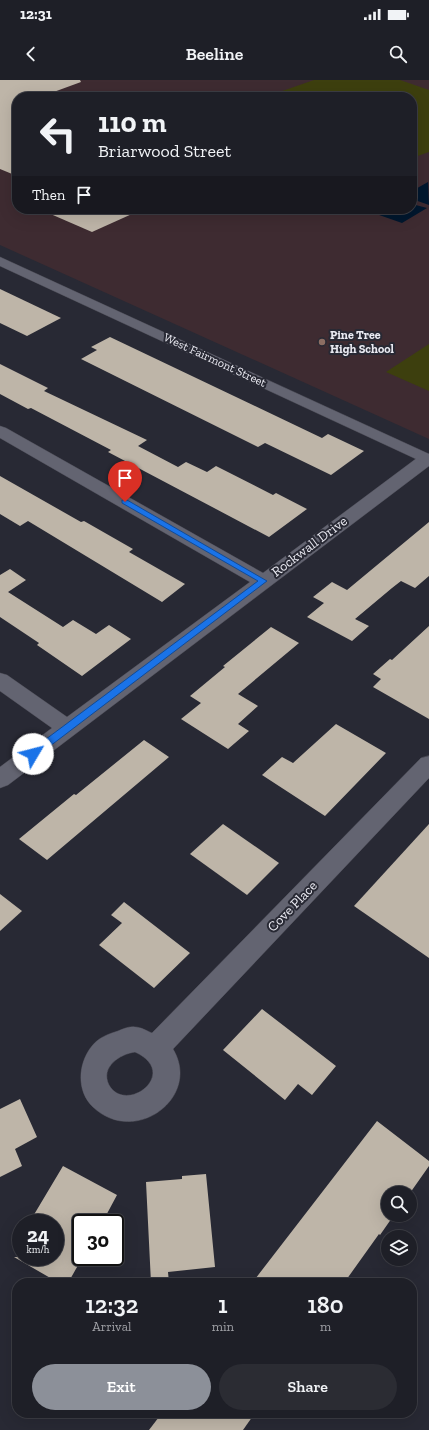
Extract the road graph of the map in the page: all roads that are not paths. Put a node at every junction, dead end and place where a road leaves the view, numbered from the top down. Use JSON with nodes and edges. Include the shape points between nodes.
{"nodes":[{"id":1,"x":0,"y":261,"type":"edge"},
{"id":2,"x":0,"y":431,"type":"edge"},
{"id":3,"x":428,"y":459,"type":"edge"},
{"id":4,"x":263,"y":581,"type":"junction"},
{"id":5,"x":0,"y":680,"type":"edge"},
{"id":6,"x":67,"y":728,"type":"junction"},
{"id":7,"x":429,"y":764,"type":"edge"},
{"id":8,"x":0,"y":779,"type":"edge"},
{"id":9,"x":156,"y":1048,"type":"dead end"}],
"edges":[{"from":1,"to":3,"type":"street","name":"West Fairmont Street"},
{"from":2,"to":4,"type":"street"},
{"from":3,"to":4,"type":"street","name":"Rockwall Drive"},
{"from":4,"to":6,"type":"street","name":"Rockwall Drive"},
{"from":5,"to":6,"type":"street"},
{"from":6,"to":8,"type":"street","name":"Rockwall Drive"},
{"from":7,"to":9,"type":"street","name":"Cove Place"}]}
